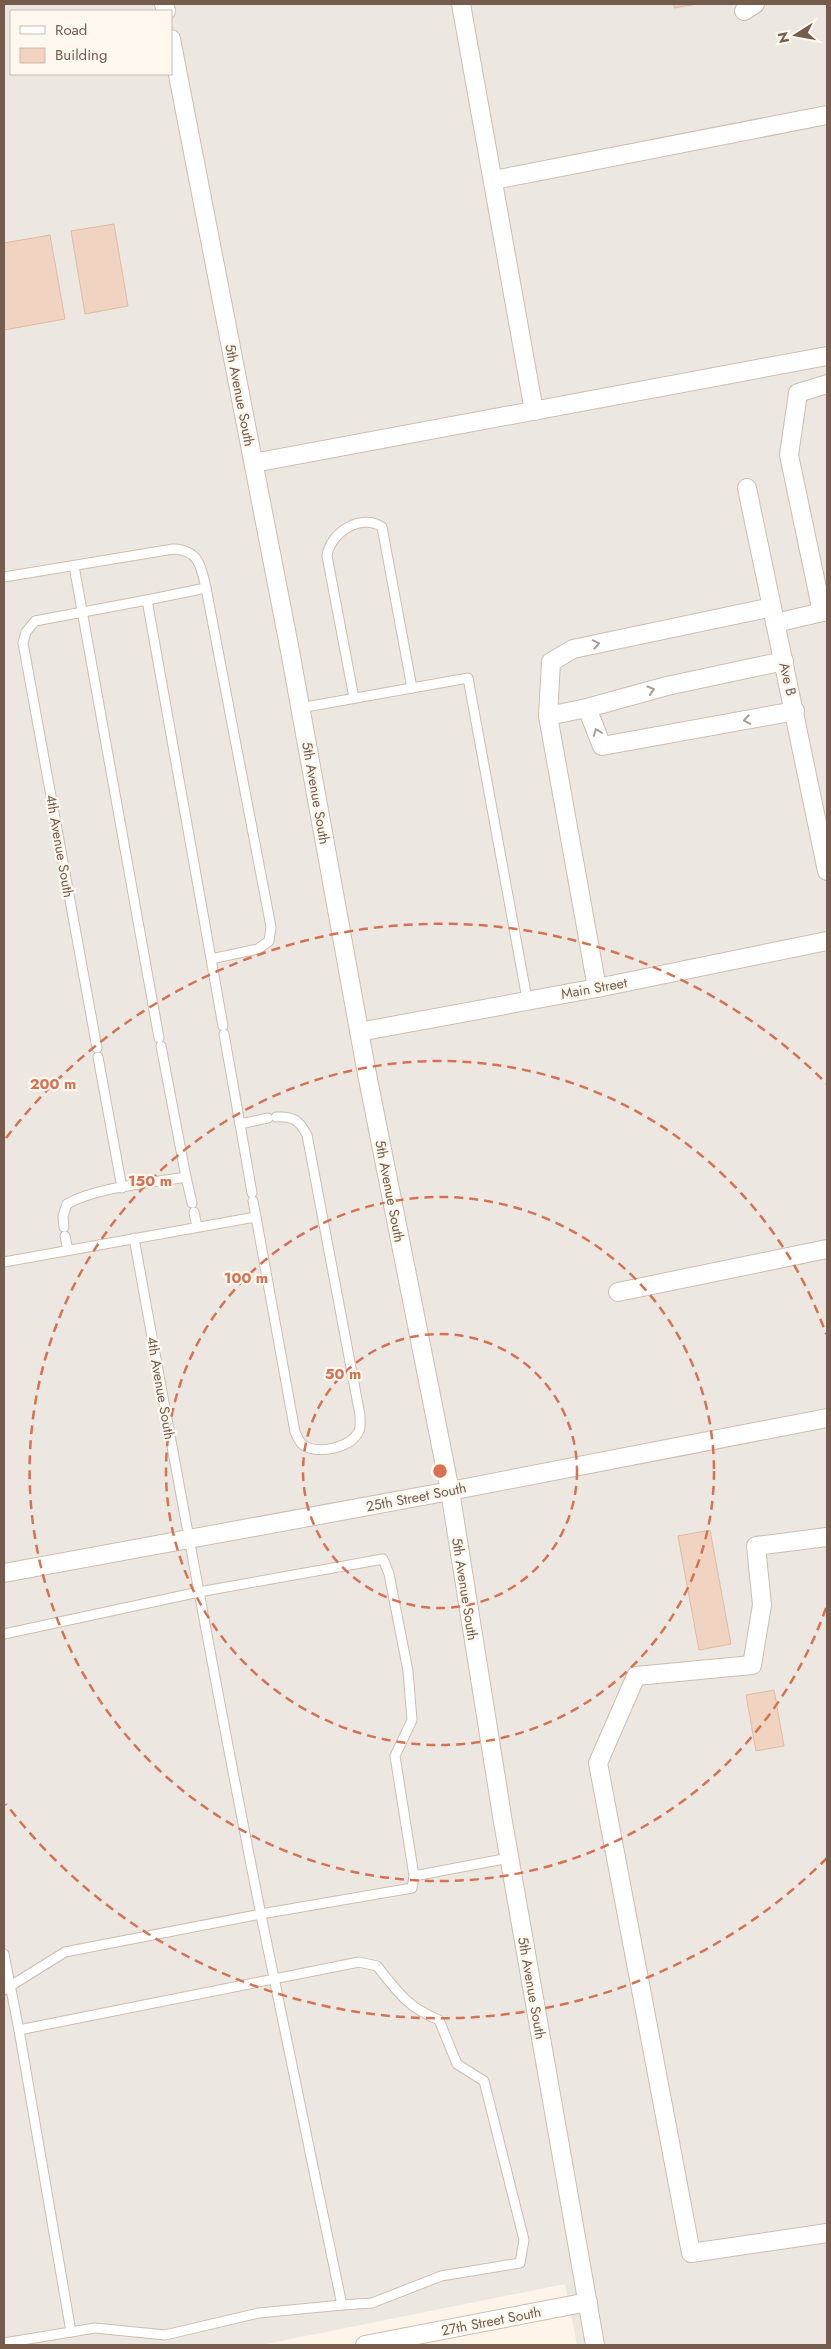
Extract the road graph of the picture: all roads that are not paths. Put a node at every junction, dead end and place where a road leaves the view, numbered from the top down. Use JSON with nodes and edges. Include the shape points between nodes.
{"nodes":[{"id":1,"x":461,"y":4,"type":"edge"},
{"id":2,"x":172,"y":43,"type":"edge"},
{"id":3,"x":827,"y":114,"type":"edge"},
{"id":4,"x":494,"y":180,"type":"junction"},
{"id":5,"x":827,"y":356,"type":"edge"},
{"id":6,"x":827,"y":385,"type":"edge"},
{"id":7,"x":534,"y":411,"type":"junction"},
{"id":8,"x":254,"y":463,"type":"junction"},
{"id":9,"x":747,"y":488,"type":"dead end"},
{"id":10,"x":74,"y":566,"type":"junction"},
{"id":11,"x":4,"y":577,"type":"edge"},
{"id":12,"x":206,"y":588,"type":"junction"},
{"id":13,"x":147,"y":600,"type":"junction"},
{"id":14,"x":83,"y":611,"type":"junction"},
{"id":15,"x":825,"y":611,"type":"edge"},
{"id":16,"x":774,"y":615,"type":"junction"},
{"id":17,"x":784,"y":661,"type":"junction"},
{"id":18,"x":412,"y":688,"type":"junction"},
{"id":19,"x":354,"y":698,"type":"junction"},
{"id":20,"x":300,"y":708,"type":"junction"},
{"id":21,"x":588,"y":708,"type":"junction"},
{"id":22,"x":795,"y":711,"type":"junction"},
{"id":23,"x":548,"y":716,"type":"junction"},
{"id":24,"x":827,"y":870,"type":"edge"},
{"id":25,"x":827,"y":942,"type":"edge"},
{"id":26,"x":211,"y":960,"type":"junction"},
{"id":27,"x":597,"y":988,"type":"junction"},
{"id":28,"x":527,"y":999,"type":"junction"},
{"id":29,"x":359,"y":1032,"type":"junction"},
{"id":30,"x":240,"y":1124,"type":"junction"},
{"id":31,"x":186,"y":1177,"type":"junction"},
{"id":32,"x":122,"y":1188,"type":"junction"},
{"id":33,"x":256,"y":1217,"type":"junction"},
{"id":34,"x":197,"y":1227,"type":"junction"},
{"id":35,"x":134,"y":1238,"type":"junction"},
{"id":36,"x":827,"y":1249,"type":"edge"},
{"id":37,"x":68,"y":1250,"type":"junction"},
{"id":38,"x":4,"y":1262,"type":"edge"},
{"id":39,"x":618,"y":1292,"type":"dead end"},
{"id":40,"x":827,"y":1418,"type":"edge"},
{"id":41,"x":450,"y":1491,"type":"junction"},
{"id":42,"x":827,"y":1537,"type":"edge"},
{"id":43,"x":188,"y":1539,"type":"junction"},
{"id":44,"x":4,"y":1573,"type":"edge"},
{"id":45,"x":199,"y":1592,"type":"junction"},
{"id":46,"x":4,"y":1634,"type":"edge"},
{"id":47,"x":509,"y":1858,"type":"junction"},
{"id":48,"x":414,"y":1876,"type":"junction"},
{"id":49,"x":261,"y":1914,"type":"junction"},
{"id":50,"x":4,"y":1954,"type":"edge"},
{"id":51,"x":274,"y":1979,"type":"junction"},
{"id":52,"x":7,"y":1988,"type":"edge"},
{"id":53,"x":19,"y":2030,"type":"junction"},
{"id":54,"x":827,"y":2233,"type":"edge"},
{"id":55,"x":588,"y":2302,"type":"junction"},
{"id":56,"x":342,"y":2305,"type":"junction"},
{"id":57,"x":71,"y":2332,"type":"junction"},
{"id":58,"x":4,"y":2343,"type":"edge"},
{"id":59,"x":365,"y":2345,"type":"edge"},
{"id":60,"x":595,"y":2345,"type":"edge"}],
"edges":[{"from":1,"to":4,"type":"street"},
{"from":2,"to":8,"type":"street","name":"5th Avenue South"},
{"from":3,"to":4,"type":"street"},
{"from":4,"to":7,"type":"street"},
{"from":5,"to":7,"type":"street"},
{"from":6,"to":15,"type":"street","via":[[798,393],[789,455]]},
{"from":7,"to":8,"type":"street"},
{"from":8,"to":20,"type":"street","name":"5th Avenue South"},
{"from":9,"to":16,"type":"street","name":"Ave B"},
{"from":10,"to":11,"type":"lane"},
{"from":10,"to":12,"type":"lane","via":[[186,549],[196,558]]},
{"from":10,"to":14,"type":"lane"},
{"from":12,"to":13,"type":"lane"},
{"from":12,"to":26,"type":"lane","via":[[271,928],[268,941],[258,949]]},
{"from":13,"to":14,"type":"lane"},
{"from":13,"to":26,"type":"lane"},
{"from":14,"to":31,"type":"lane"},
{"from":14,"to":32,"type":"lane","name":"4th Avenue South","via":[[35,621],[26,632],[23,643]]},
{"from":15,"to":16,"type":"street"},
{"from":16,"to":17,"type":"street","name":"Ave B"},
{"from":23,"to":16,"type":"street","one_way":true,"via":[[551,662],[573,649]]},
{"from":21,"to":17,"type":"street","one_way":true,"via":[[667,686]]},
{"from":17,"to":22,"type":"street","name":"Ave B"},
{"from":18,"to":19,"type":"lane"},
{"from":18,"to":19,"type":"lane","via":[[382,527],[370,521],[344,529],[327,549],[326,556]]},
{"from":18,"to":28,"type":"lane","via":[[468,678]]},
{"from":19,"to":20,"type":"lane"},
{"from":20,"to":29,"type":"street","name":"5th Avenue South"},
{"from":22,"to":21,"type":"street","one_way":true,"via":[[602,746]]},
{"from":21,"to":23,"type":"street"},
{"from":22,"to":24,"type":"street","name":"Ave B"},
{"from":23,"to":27,"type":"street"},
{"from":25,"to":27,"type":"street","name":"Main Street"},
{"from":26,"to":30,"type":"lane"},
{"from":27,"to":28,"type":"street","name":"Main Street"},
{"from":28,"to":29,"type":"street","name":"Main Street"},
{"from":29,"to":41,"type":"street","name":"5th Avenue South"},
{"from":30,"to":33,"type":"lane"},
{"from":30,"to":33,"type":"lane","via":[[290,1116],[300,1123],[307,1135],[360,1415],[360,1430],[351,1442],[313,1450],[301,1444],[295,1432]]},
{"from":31,"to":32,"type":"lane"},
{"from":31,"to":34,"type":"lane"},
{"from":32,"to":37,"type":"lane","via":[[78,1197],[67,1204],[63,1216]]},
{"from":33,"to":34,"type":"lane"},
{"from":34,"to":35,"type":"lane"},
{"from":35,"to":37,"type":"lane"},
{"from":35,"to":43,"type":"lane","name":"4th Avenue South"},
{"from":36,"to":39,"type":"street"},
{"from":37,"to":38,"type":"lane"},
{"from":40,"to":41,"type":"street","name":"25th Street South"},
{"from":41,"to":43,"type":"street","name":"25th Street South"},
{"from":41,"to":47,"type":"street","name":"5th Avenue South"},
{"from":42,"to":54,"type":"street","via":[[756,1546],[762,1605],[752,1665],[636,1676],[598,1763],[691,2253]]},
{"from":43,"to":44,"type":"street","name":"25th Street South"},
{"from":43,"to":45,"type":"lane","name":"4th Avenue South"},
{"from":45,"to":46,"type":"lane"},
{"from":45,"to":48,"type":"lane","via":[[383,1559],[389,1574],[408,1671],[412,1720],[395,1756]]},
{"from":45,"to":49,"type":"lane","name":"4th Avenue South"},
{"from":47,"to":48,"type":"lane"},
{"from":47,"to":55,"type":"street","name":"5th Avenue South"},
{"from":48,"to":49,"type":"lane","via":[[412,1888]]},
{"from":49,"to":51,"type":"lane","name":"4th Avenue South"},
{"from":49,"to":52,"type":"lane","via":[[65,1952]]},
{"from":50,"to":52,"type":"lane"},
{"from":51,"to":53,"type":"lane"},
{"from":51,"to":56,"type":"lane","name":"4th Avenue South"},
{"from":51,"to":56,"type":"lane","via":[[359,1962],[378,1966],[400,1995],[419,2012],[439,2020],[457,2064],[484,2081],[524,2240],[520,2263],[441,2276],[372,2303]]},
{"from":52,"to":53,"type":"lane"},
{"from":53,"to":57,"type":"lane"},
{"from":55,"to":59,"type":"street","name":"27th Street South"},
{"from":55,"to":60,"type":"street","name":"5th Avenue South"},
{"from":56,"to":57,"type":"lane","via":[[259,2313],[165,2335],[95,2328]]},
{"from":57,"to":58,"type":"lane"}]}
